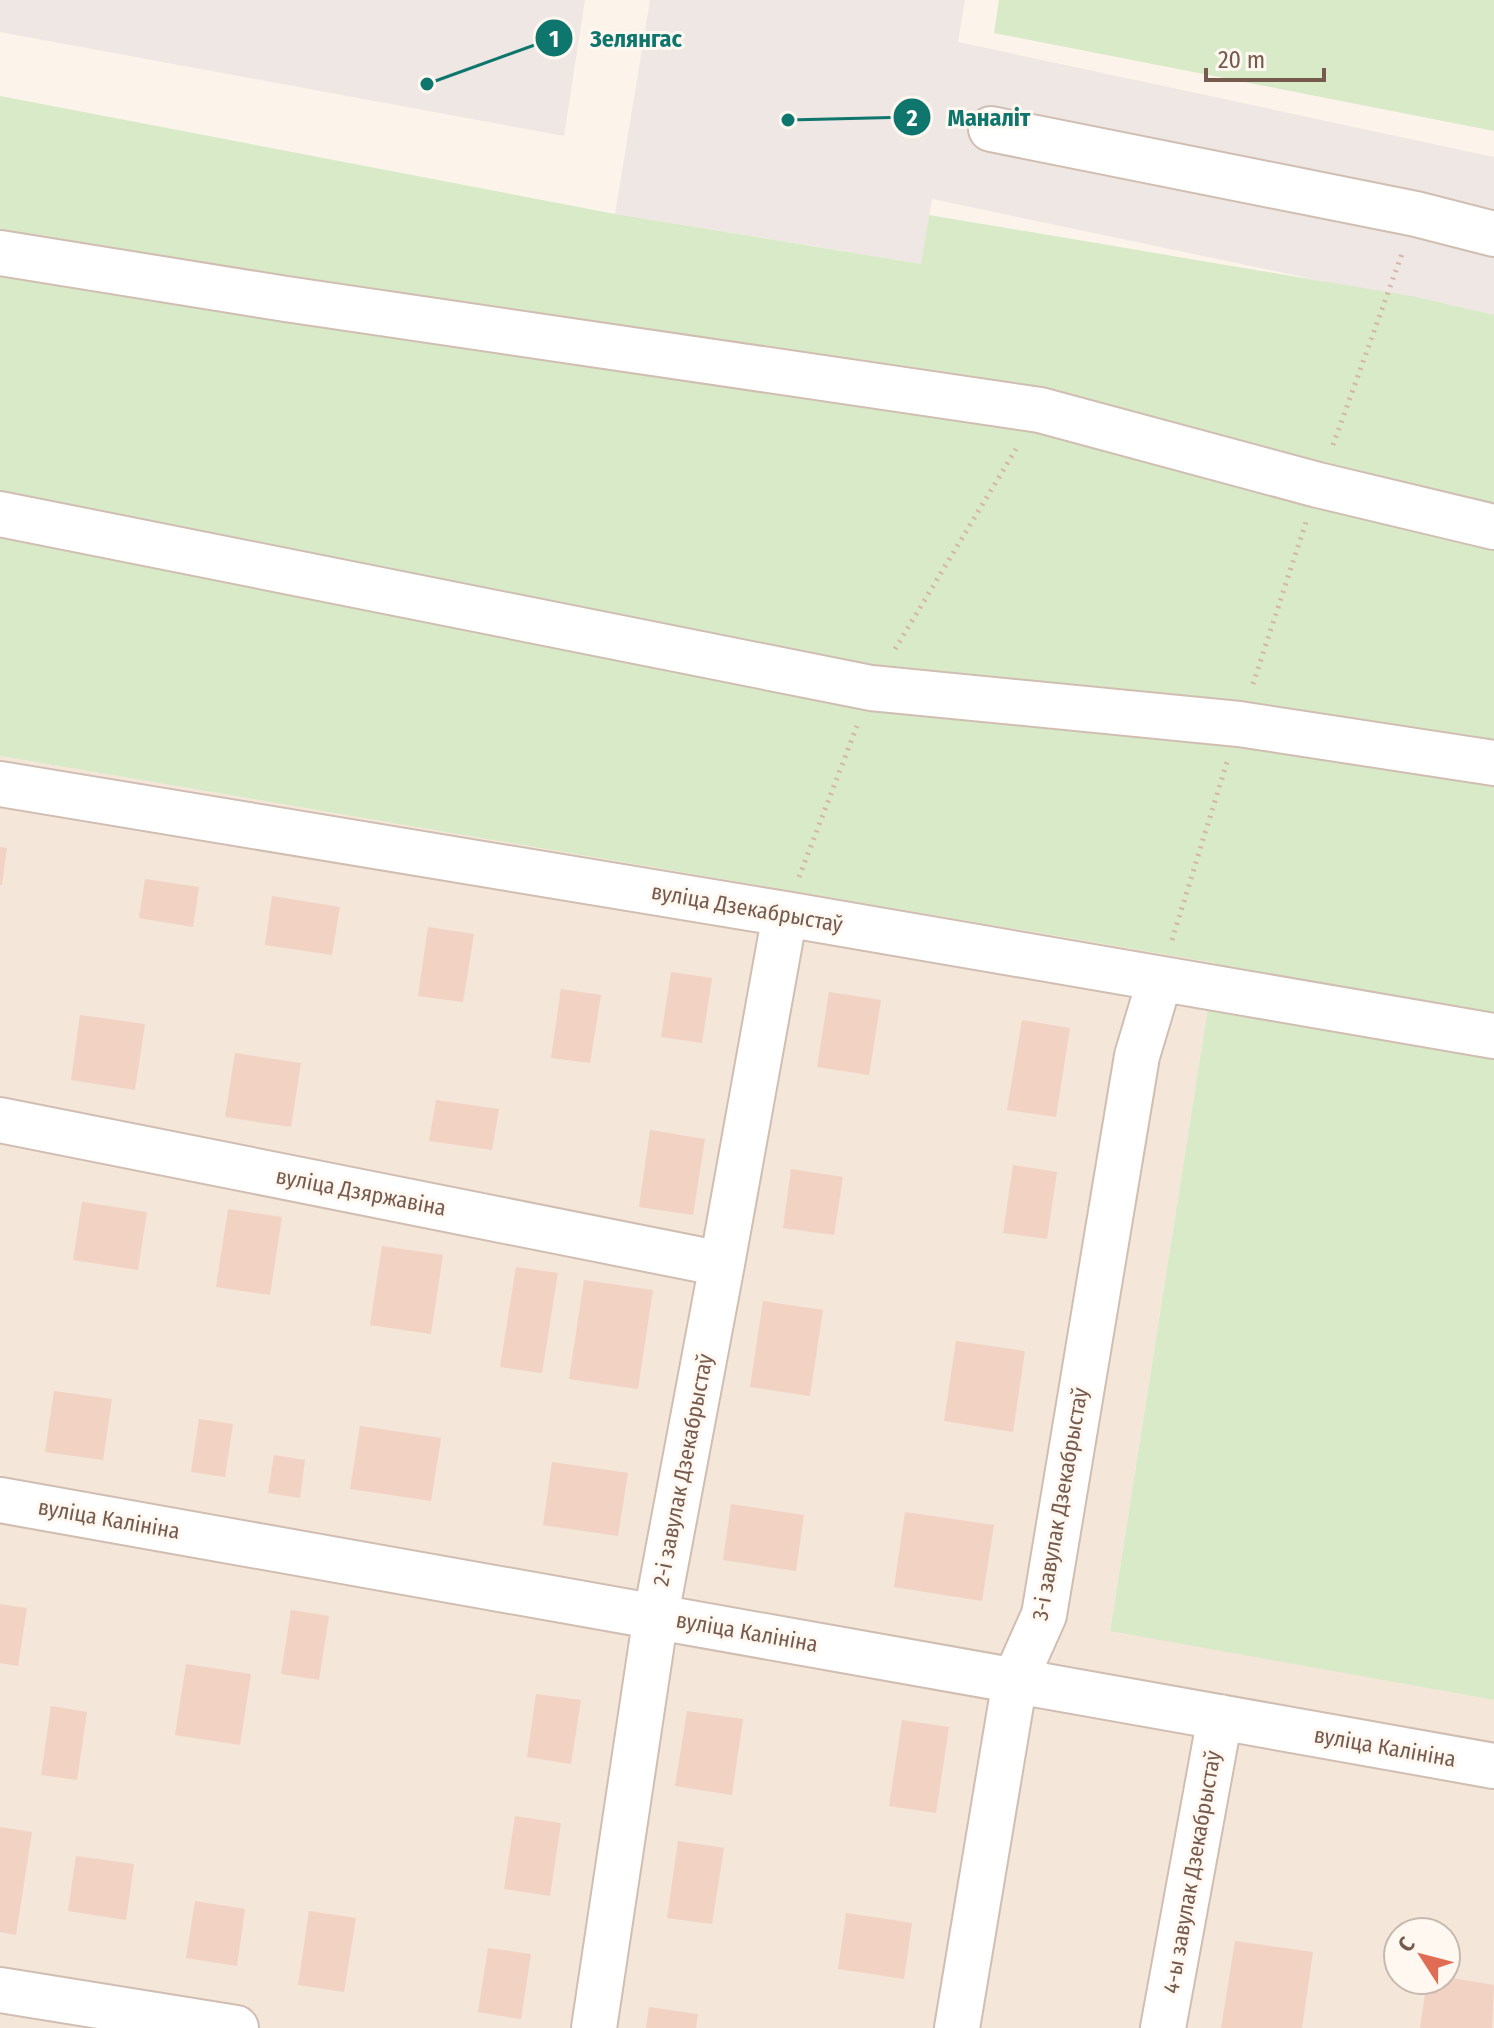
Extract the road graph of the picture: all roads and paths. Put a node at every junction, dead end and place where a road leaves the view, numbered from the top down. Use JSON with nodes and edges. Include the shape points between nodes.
{"nodes":[{"id":1,"x":991,"y":129,"type":"dead end"},
{"id":2,"x":1416,"y":214,"type":"junction"},
{"id":3,"x":1494,"y":234,"type":"edge"},
{"id":4,"x":0,"y":253,"type":"edge"},
{"id":5,"x":1318,"y":485,"type":"junction"},
{"id":6,"x":0,"y":514,"type":"edge"},
{"id":7,"x":1494,"y":527,"type":"edge"},
{"id":8,"x":1239,"y":724,"type":"junction"},
{"id":9,"x":1494,"y":763,"type":"edge"},
{"id":10,"x":0,"y":784,"type":"edge"},
{"id":11,"x":785,"y":914,"type":"junction"},
{"id":12,"x":1160,"y":979,"type":"junction"},
{"id":13,"x":1494,"y":1036,"type":"edge"},
{"id":14,"x":0,"y":1120,"type":"edge"},
{"id":15,"x":722,"y":1264,"type":"junction"},
{"id":16,"x":0,"y":1500,"type":"edge"},
{"id":17,"x":656,"y":1615,"type":"junction"},
{"id":18,"x":1015,"y":1680,"type":"junction"},
{"id":19,"x":1220,"y":1717,"type":"junction"},
{"id":20,"x":1494,"y":1766,"type":"edge"},
{"id":21,"x":0,"y":1990,"type":"edge"},
{"id":22,"x":236,"y":2028,"type":"edge"},
{"id":23,"x":594,"y":2028,"type":"edge"},
{"id":24,"x":957,"y":2028,"type":"edge"},
{"id":25,"x":1163,"y":2028,"type":"edge"}],
"edges":[{"from":1,"to":2,"type":"street"},
{"from":2,"to":3,"type":"street"},
{"from":2,"to":5,"type":"path"},
{"from":4,"to":5,"type":"street","via":[[1040,410]]},
{"from":5,"to":7,"type":"street"},
{"from":5,"to":8,"type":"path"},
{"from":6,"to":8,"type":"street","via":[[871,688]]},
{"from":8,"to":9,"type":"street"},
{"from":8,"to":12,"type":"path"},
{"from":10,"to":11,"type":"street","name":"вуліца Дзекабрыстаў"},
{"from":11,"to":12,"type":"street","name":"вуліца Дзекабрыстаў"},
{"from":11,"to":15,"type":"street","name":"2-і завулак Дзекабрыстаў"},
{"from":12,"to":13,"type":"street","name":"вуліца Дзекабрыстаў"},
{"from":12,"to":18,"type":"street","name":"3-і завулак Дзекабрыстаў","via":[[1137,1056],[1044,1615]]},
{"from":14,"to":15,"type":"street","name":"вуліца Дзяржавіна"},
{"from":15,"to":17,"type":"street","name":"2-і завулак Дзекабрыстаў"},
{"from":16,"to":17,"type":"street","name":"вуліца Калініна"},
{"from":17,"to":18,"type":"street","name":"вуліца Калініна"},
{"from":17,"to":23,"type":"street","name":"2-і завулак Дзекабрыстаў"},
{"from":18,"to":19,"type":"street","name":"вуліца Калініна"},
{"from":18,"to":24,"type":"street","name":"3-і завулак Дзекабрыстаў"},
{"from":19,"to":20,"type":"street","name":"вуліца Калініна"},
{"from":19,"to":25,"type":"street","name":"4-ы завулак Дзекабрыстаў"},
{"from":21,"to":22,"type":"street"}]}
